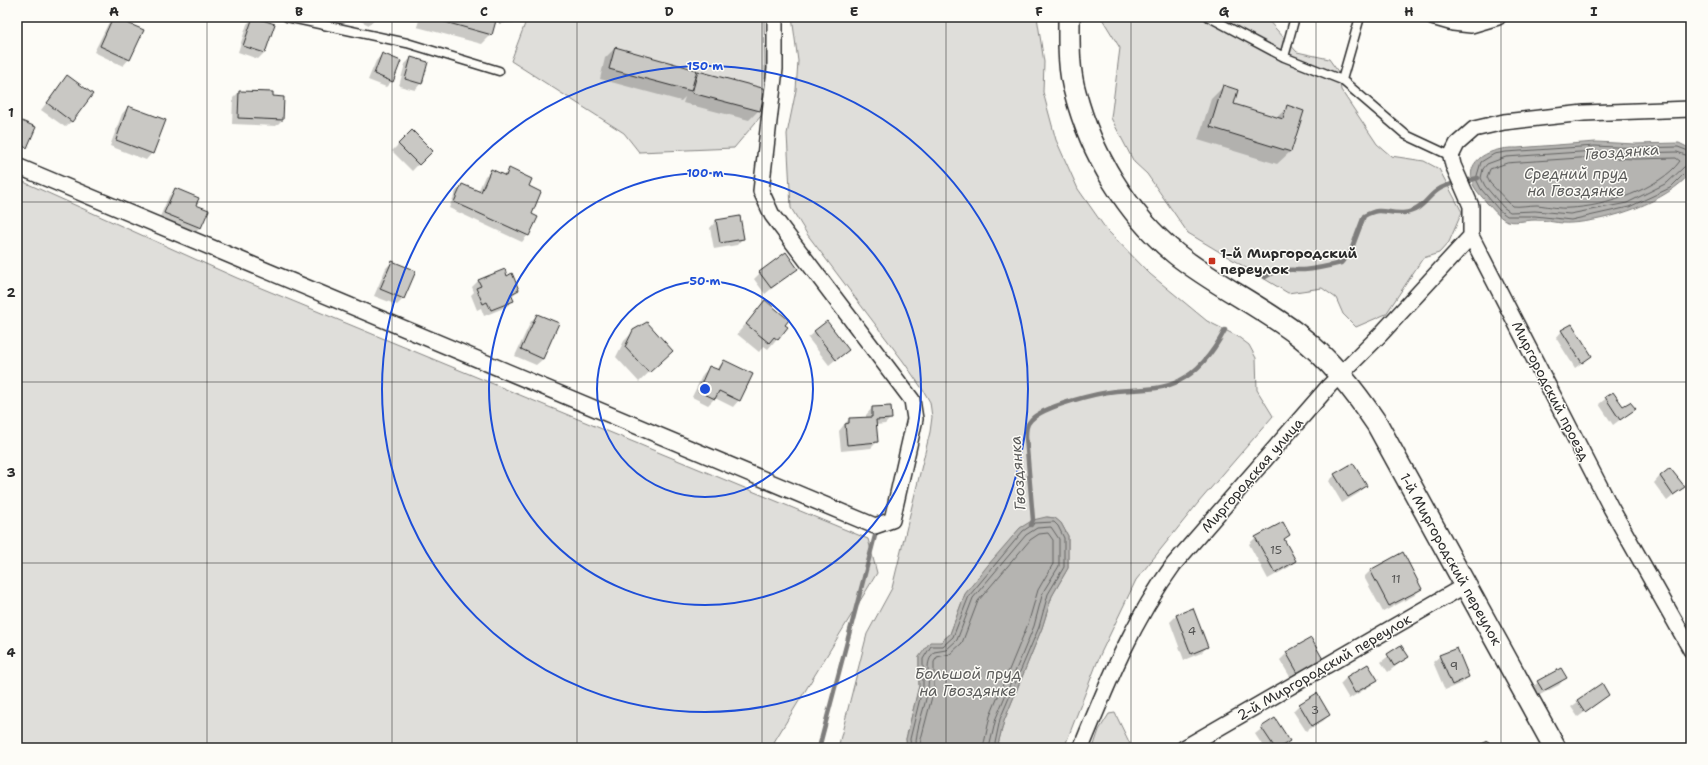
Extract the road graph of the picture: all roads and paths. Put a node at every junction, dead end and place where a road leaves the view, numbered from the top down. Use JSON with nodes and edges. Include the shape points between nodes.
{"nodes":[{"id":1,"x":287,"y":17,"type":"edge"},
{"id":2,"x":775,"y":17,"type":"edge"},
{"id":3,"x":1069,"y":17,"type":"edge"},
{"id":4,"x":1209,"y":17,"type":"edge"},
{"id":5,"x":1295,"y":17,"type":"edge"},
{"id":6,"x":1360,"y":17,"type":"edge"},
{"id":7,"x":1432,"y":17,"type":"edge"},
{"id":8,"x":1498,"y":17,"type":"edge"},
{"id":9,"x":1220,"y":20,"type":"edge"},
{"id":10,"x":1284,"y":57,"type":"junction"},
{"id":11,"x":499,"y":71,"type":"dead end"},
{"id":12,"x":1342,"y":80,"type":"junction"},
{"id":13,"x":1691,"y":109,"type":"edge"},
{"id":14,"x":1452,"y":156,"type":"junction"},
{"id":15,"x":17,"y":166,"type":"edge"},
{"id":16,"x":1471,"y":236,"type":"junction"},
{"id":17,"x":1341,"y":374,"type":"junction"},
{"id":18,"x":1464,"y":586,"type":"junction"},
{"id":19,"x":1691,"y":650,"type":"edge"},
{"id":20,"x":1081,"y":748,"type":"edge"},
{"id":21,"x":1184,"y":748,"type":"edge"},
{"id":22,"x":1555,"y":748,"type":"edge"}],
"edges":[{"from":1,"to":11,"type":"lane","via":[[407,43]]},
{"from":2,"to":15,"type":"street","via":[[775,69],[761,191],[772,215],[912,400],[915,419],[892,520],[875,526]]},
{"from":3,"to":17,"type":"street","name":"1-й Миргородский переулок","via":[[1074,91],[1084,121],[1099,157],[1137,213],[1176,254],[1299,336]]},
{"from":4,"to":9,"type":"lane"},
{"from":5,"to":10,"type":"lane"},
{"from":6,"to":12,"type":"lane"},
{"from":7,"to":8,"type":"street","via":[[1453,24],[1471,25]]},
{"from":9,"to":10,"type":"lane"},
{"from":10,"to":12,"type":"lane"},
{"from":12,"to":14,"type":"lane","via":[[1406,135]]},
{"from":13,"to":14,"type":"street","via":[[1584,113],[1504,122],[1474,129],[1457,144]]},
{"from":14,"to":16,"type":"street","name":"Миргородский проезд","via":[[1453,165],[1471,206]]},
{"from":16,"to":17,"type":"street","name":"Миргородская улица"},
{"from":16,"to":19,"type":"street","name":"Миргородский проезд","via":[[1611,508]]},
{"from":17,"to":18,"type":"street","name":"1-й Миргородский переулок","via":[[1377,424]]},
{"from":17,"to":20,"type":"street","name":"Миргородская улица","via":[[1155,589],[1134,625]]},
{"from":18,"to":21,"type":"street","name":"2-й Миргородский переулок"},
{"from":18,"to":22,"type":"street","name":"1-й Миргородский переулок"}]}
